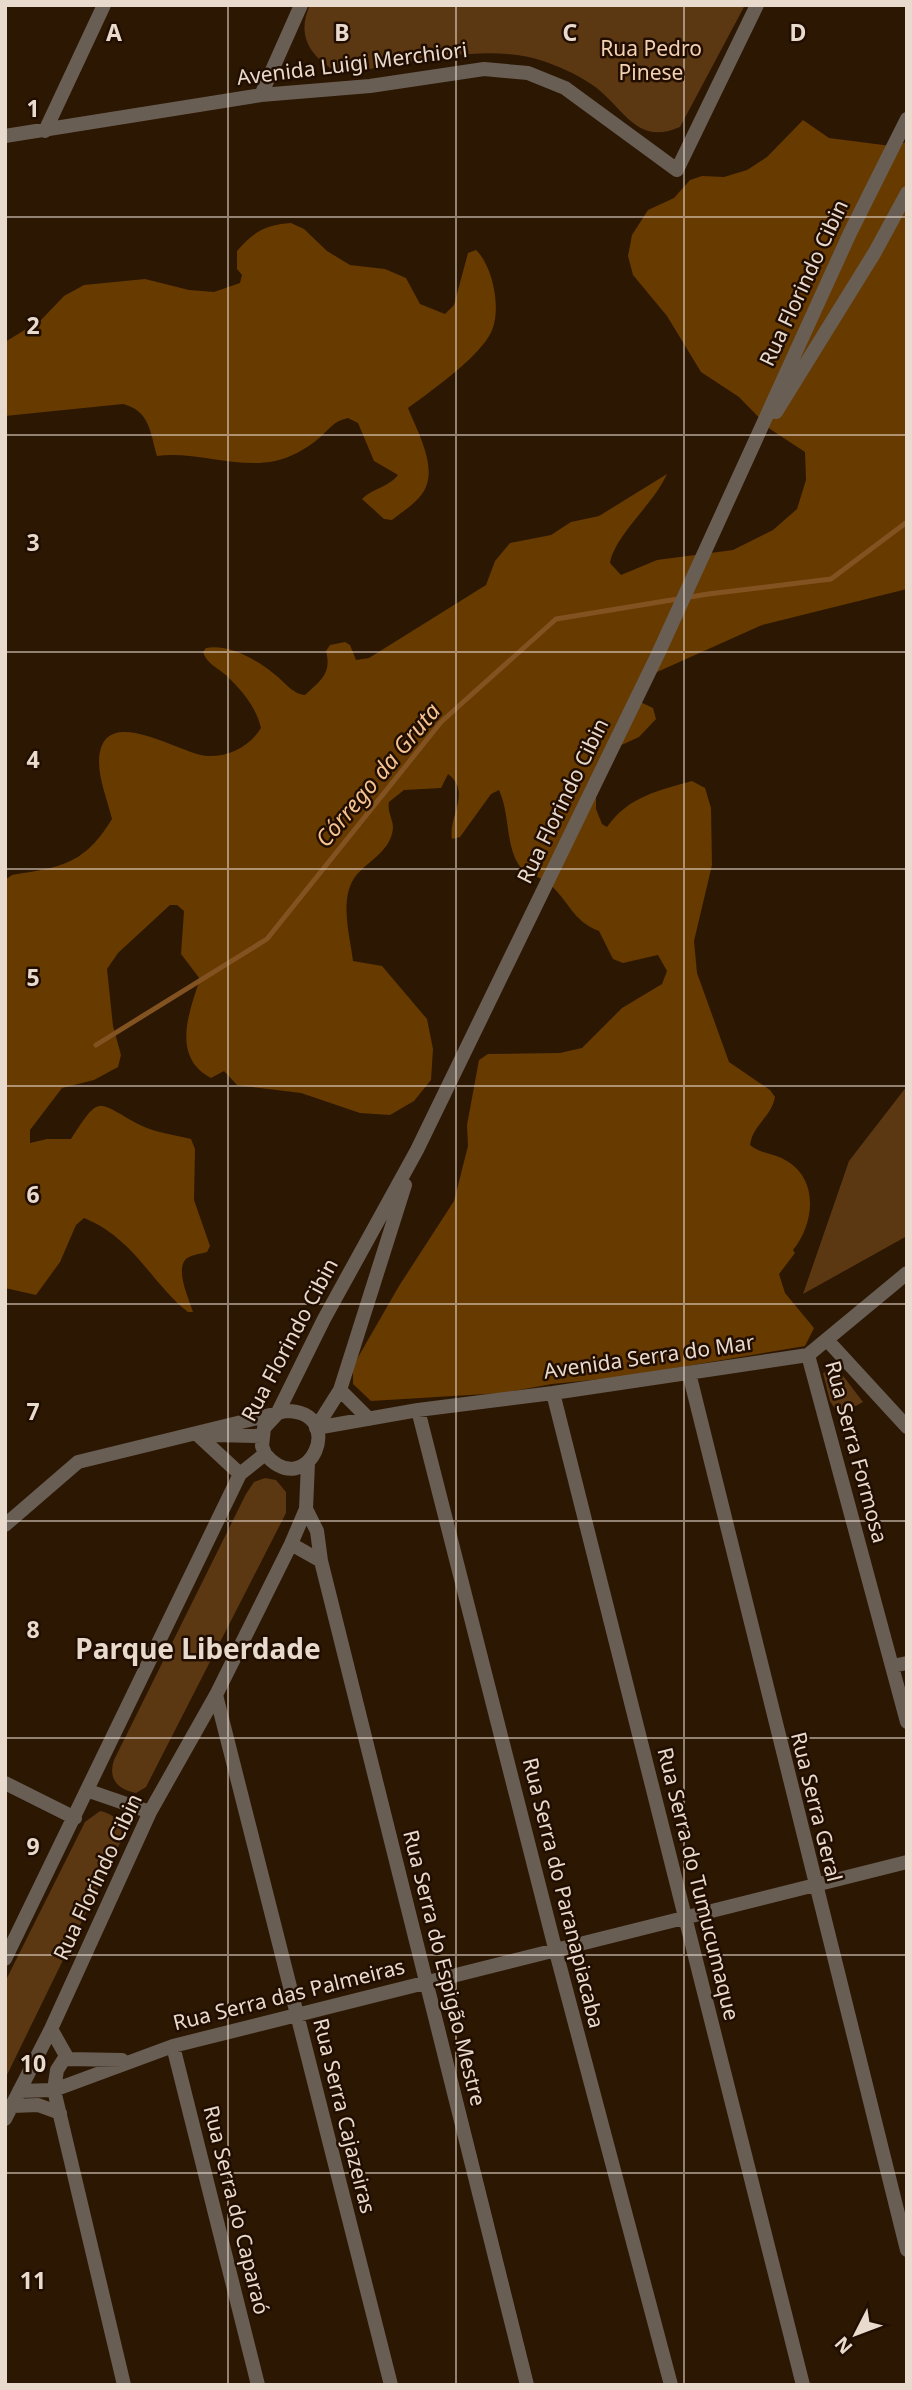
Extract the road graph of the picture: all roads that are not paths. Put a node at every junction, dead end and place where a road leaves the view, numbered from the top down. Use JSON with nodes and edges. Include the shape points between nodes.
{"nodes":[{"id":1,"x":104,"y":5,"type":"edge"},
{"id":2,"x":301,"y":5,"type":"edge"},
{"id":3,"x":757,"y":5,"type":"edge"},
{"id":4,"x":261,"y":95,"type":"junction"},
{"id":5,"x":907,"y":119,"type":"edge"},
{"id":6,"x":45,"y":131,"type":"junction"},
{"id":7,"x":5,"y":136,"type":"edge"},
{"id":8,"x":907,"y":193,"type":"edge"},
{"id":9,"x":742,"y":467,"type":"junction"},
{"id":10,"x":416,"y":1150,"type":"junction"},
{"id":11,"x":907,"y":1273,"type":"edge"},
{"id":12,"x":828,"y":1341,"type":"junction"},
{"id":13,"x":808,"y":1354,"type":"junction"},
{"id":14,"x":688,"y":1373,"type":"junction"},
{"id":15,"x":340,"y":1390,"type":"junction"},
{"id":16,"x":553,"y":1394,"type":"junction"},
{"id":17,"x":418,"y":1410,"type":"junction"},
{"id":18,"x":277,"y":1414,"type":"junction"},
{"id":19,"x":369,"y":1419,"type":"junction"},
{"id":20,"x":907,"y":1427,"type":"edge"},
{"id":21,"x":316,"y":1428,"type":"junction"},
{"id":22,"x":198,"y":1434,"type":"junction"},
{"id":23,"x":261,"y":1437,"type":"junction"},
{"id":24,"x":265,"y":1454,"type":"junction"},
{"id":25,"x":308,"y":1463,"type":"junction"},
{"id":26,"x":240,"y":1474,"type":"junction"},
{"id":27,"x":306,"y":1508,"type":"junction"},
{"id":28,"x":5,"y":1525,"type":"edge"},
{"id":29,"x":291,"y":1544,"type":"junction"},
{"id":30,"x":321,"y":1561,"type":"junction"},
{"id":31,"x":900,"y":1665,"type":"edge"},
{"id":32,"x":216,"y":1695,"type":"junction"},
{"id":33,"x":907,"y":1722,"type":"edge"},
{"id":34,"x":193,"y":1737,"type":"junction"},
{"id":35,"x":228,"y":1741,"type":"junction"},
{"id":36,"x":5,"y":1783,"type":"edge"},
{"id":37,"x":89,"y":1791,"type":"junction"},
{"id":38,"x":150,"y":1812,"type":"junction"},
{"id":39,"x":75,"y":1818,"type":"junction"},
{"id":40,"x":907,"y":1861,"type":"edge"},
{"id":41,"x":813,"y":1883,"type":"junction"},
{"id":42,"x":685,"y":1917,"type":"junction"},
{"id":43,"x":556,"y":1952,"type":"junction"},
{"id":44,"x":5,"y":1959,"type":"edge"},
{"id":45,"x":425,"y":1982,"type":"junction"},
{"id":46,"x":297,"y":2016,"type":"junction"},
{"id":47,"x":51,"y":2029,"type":"junction"},
{"id":48,"x":173,"y":2046,"type":"junction"},
{"id":49,"x":66,"y":2056,"type":"junction"},
{"id":50,"x":131,"y":2060,"type":"junction"},
{"id":51,"x":54,"y":2090,"type":"junction"},
{"id":52,"x":19,"y":2091,"type":"junction"},
{"id":53,"x":9,"y":2113,"type":"edge"},
{"id":54,"x":60,"y":2113,"type":"junction"},
{"id":55,"x":907,"y":2250,"type":"edge"},
{"id":56,"x":124,"y":2385,"type":"edge"},
{"id":57,"x":258,"y":2385,"type":"edge"},
{"id":58,"x":391,"y":2385,"type":"edge"},
{"id":59,"x":527,"y":2385,"type":"edge"},
{"id":60,"x":671,"y":2385,"type":"edge"},
{"id":61,"x":803,"y":2385,"type":"edge"}],
"edges":[{"from":1,"to":6,"type":"street"},
{"from":2,"to":4,"type":"street"},
{"from":3,"to":4,"type":"street","name":"Avenida Luigi Merchiori","via":[[677,170],[565,88],[528,73],[484,69],[370,86]]},
{"from":4,"to":6,"type":"street","name":"Avenida Luigi Merchiori"},
{"from":5,"to":9,"type":"street","name":"Rua Florindo Cibin"},
{"from":6,"to":7,"type":"street","name":"Avenida Luigi Merchiori"},
{"from":8,"to":9,"type":"street","name":"Rua Florindo Cibin"},
{"from":9,"to":10,"type":"street","name":"Rua Florindo Cibin","via":[[658,654]]},
{"from":10,"to":15,"type":"street","name":"Rua Florindo Cibin"},
{"from":10,"to":18,"type":"street","name":"Rua Florindo Cibin"},
{"from":11,"to":12,"type":"street","name":"Avenida Serra do Mar"},
{"from":12,"to":13,"type":"street","name":"Avenida Serra do Mar"},
{"from":12,"to":20,"type":"street"},
{"from":13,"to":14,"type":"street","name":"Avenida Serra do Mar"},
{"from":13,"to":31,"type":"street","name":"Rua Serra Formosa"},
{"from":14,"to":16,"type":"street","name":"Avenida Serra do Mar"},
{"from":14,"to":41,"type":"street","name":"Rua Serra Geral"},
{"from":15,"to":19,"type":"street"},
{"from":15,"to":21,"type":"street","name":"Rua Florindo Cibin"},
{"from":16,"to":17,"type":"street","name":"Avenida Serra do Mar"},
{"from":16,"to":42,"type":"street","name":"Rua Serra do Tumucumaque"},
{"from":17,"to":19,"type":"street","name":"Avenida Serra do Mar"},
{"from":17,"to":43,"type":"street","name":"Rua Serra do Paranapiacaba"},
{"from":18,"to":21,"type":"street","via":[[295,1411]]},
{"from":18,"to":22,"type":"street"},
{"from":18,"to":23,"type":"street","name":"Rua Florindo Cibin"},
{"from":19,"to":21,"type":"street","name":"Avenida Serra do Mar"},
{"from":21,"to":25,"type":"street","via":[[318,1447]]},
{"from":22,"to":23,"type":"street"},
{"from":22,"to":26,"type":"street"},
{"from":22,"to":28,"type":"street","via":[[78,1462]]},
{"from":23,"to":24,"type":"street","name":"Rua Florindo Cibin"},
{"from":24,"to":25,"type":"street","via":[[290,1469]]},
{"from":24,"to":26,"type":"street","name":"Rua Florindo Cibin"},
{"from":25,"to":27,"type":"street","name":"Rua Florindo Cibin"},
{"from":26,"to":37,"type":"street","name":"Rua Florindo Cibin"},
{"from":27,"to":29,"type":"street","name":"Rua Florindo Cibin"},
{"from":27,"to":30,"type":"street","name":"Rua Serra do Espigão Mestre","via":[[317,1531]]},
{"from":29,"to":30,"type":"street"},
{"from":29,"to":32,"type":"street","name":"Rua Florindo Cibin"},
{"from":30,"to":45,"type":"street","name":"Rua Serra do Espigão Mestre"},
{"from":31,"to":33,"type":"street","name":"Rua Serra Formosa"},
{"from":32,"to":34,"type":"street","name":"Rua Florindo Cibin"},
{"from":32,"to":35,"type":"street","name":"Rua Serra Cajazeiras"},
{"from":34,"to":35,"type":"street","via":[[212,1731]]},
{"from":34,"to":38,"type":"street","name":"Rua Florindo Cibin"},
{"from":35,"to":46,"type":"street","name":"Rua Serra Cajazeiras"},
{"from":36,"to":39,"type":"street"},
{"from":37,"to":38,"type":"street"},
{"from":37,"to":39,"type":"street","name":"Rua Florindo Cibin"},
{"from":38,"to":47,"type":"street","name":"Rua Florindo Cibin"},
{"from":39,"to":44,"type":"street","name":"Rua Florindo Cibin"},
{"from":40,"to":41,"type":"street","name":"Rua Serra das Palmeiras"},
{"from":41,"to":42,"type":"street","name":"Rua Serra das Palmeiras"},
{"from":41,"to":55,"type":"street","name":"Rua Serra Geral"},
{"from":42,"to":43,"type":"street","name":"Rua Serra das Palmeiras"},
{"from":42,"to":61,"type":"street","name":"Rua Serra do Tumucumaque"},
{"from":43,"to":45,"type":"street","name":"Rua Serra das Palmeiras"},
{"from":43,"to":60,"type":"street","name":"Rua Serra do Paranapiacaba"},
{"from":45,"to":46,"type":"street","name":"Rua Serra das Palmeiras"},
{"from":45,"to":59,"type":"street","name":"Rua Serra do Espigão Mestre"},
{"from":46,"to":48,"type":"street","name":"Rua Serra das Palmeiras"},
{"from":46,"to":58,"type":"street","name":"Rua Serra Cajazeiras"},
{"from":47,"to":49,"type":"street"},
{"from":47,"to":52,"type":"street","name":"Rua Florindo Cibin"},
{"from":48,"to":50,"type":"street","name":"Rua Serra das Palmeiras"},
{"from":48,"to":57,"type":"street","name":"Rua Serra do Caparaó"},
{"from":49,"to":50,"type":"street","name":"Rua Serra das Palmeiras"},
{"from":49,"to":51,"type":"street","via":[[57,2070]]},
{"from":50,"to":51,"type":"street","name":"Rua Serra das Palmeiras"},
{"from":51,"to":52,"type":"street","name":"Rua Serra das Palmeiras"},
{"from":51,"to":54,"type":"street"},
{"from":52,"to":53,"type":"street","name":"Rua Florindo Cibin"},
{"from":53,"to":54,"type":"street","via":[[38,2105]]},
{"from":54,"to":56,"type":"street"}]}
